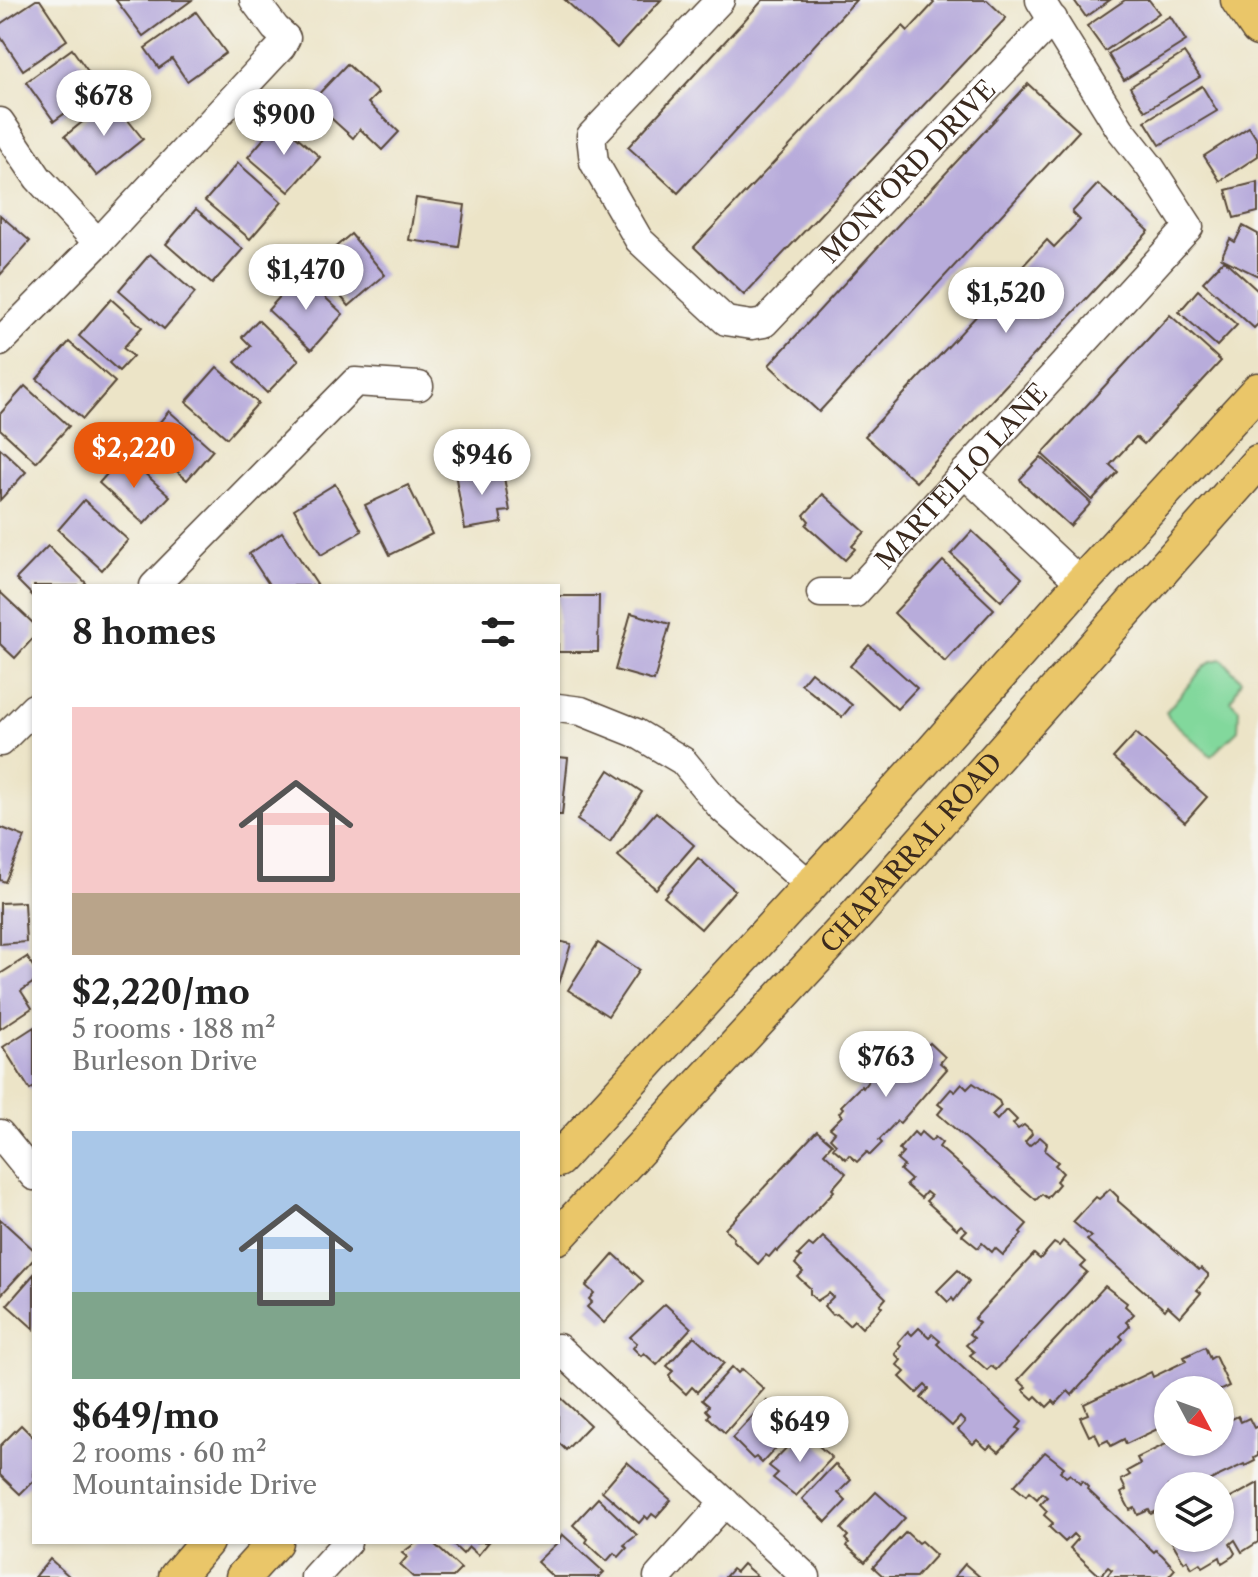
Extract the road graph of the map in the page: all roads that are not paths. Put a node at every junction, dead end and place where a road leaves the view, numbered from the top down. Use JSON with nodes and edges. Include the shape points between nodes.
{"nodes":[{"id":1,"x":254,"y":0,"type":"edge"},
{"id":2,"x":720,"y":0,"type":"edge"},
{"id":3,"x":1238,"y":0,"type":"edge"},
{"id":4,"x":1047,"y":10,"type":"edge"},
{"id":5,"x":1258,"y":29,"type":"edge"},
{"id":6,"x":0,"y":122,"type":"edge"},
{"id":7,"x":98,"y":243,"type":"junction"},
{"id":8,"x":0,"y":342,"type":"edge"},
{"id":9,"x":419,"y":386,"type":"dead end"},
{"id":10,"x":1258,"y":390,"type":"edge"},
{"id":11,"x":1258,"y":462,"type":"edge"},
{"id":12,"x":964,"y":473,"type":"junction"},
{"id":13,"x":1081,"y":583,"type":"junction"},
{"id":14,"x":156,"y":584,"type":"edge"},
{"id":15,"x":821,"y":593,"type":"dead end"},
{"id":16,"x":560,"y":708,"type":"edge"},
{"id":17,"x":32,"y":710,"type":"edge"},
{"id":18,"x":0,"y":742,"type":"edge"},
{"id":19,"x":811,"y":886,"type":"junction"},
{"id":20,"x":852,"y":920,"type":"junction"},
{"id":21,"x":0,"y":1134,"type":"edge"},
{"id":22,"x":560,"y":1158,"type":"edge"},
{"id":23,"x":32,"y":1174,"type":"edge"},
{"id":24,"x":560,"y":1235,"type":"edge"},
{"id":25,"x":560,"y":1350,"type":"edge"},
{"id":26,"x":725,"y":1502,"type":"junction"},
{"id":27,"x":204,"y":1544,"type":"edge"},
{"id":28,"x":273,"y":1544,"type":"edge"},
{"id":29,"x":345,"y":1544,"type":"edge"},
{"id":30,"x":176,"y":1577,"type":"edge"},
{"id":31,"x":243,"y":1577,"type":"edge"},
{"id":32,"x":315,"y":1577,"type":"edge"},
{"id":33,"x":658,"y":1577,"type":"edge"},
{"id":34,"x":806,"y":1577,"type":"edge"}],
"edges":[{"from":1,"to":7,"type":"street","via":[[286,38]]},
{"from":2,"to":4,"type":"street","name":"MONFORD DRIVE","via":[[591,136],[594,162],[639,240],[726,321],[752,325],[764,323]]},
{"from":3,"to":5,"type":"main road"},
{"from":4,"to":12,"type":"street","name":"MARTELLO LANE","via":[[1120,129],[1189,227]]},
{"from":6,"to":7,"type":"street","via":[[38,178]]},
{"from":7,"to":8,"type":"street"},
{"from":9,"to":14,"type":"street","via":[[355,382]]},
{"from":10,"to":13,"type":"main road","name":"CHAPARRAL ROAD"},
{"from":11,"to":20,"type":"main road","name":"CHAPARRAL ROAD"},
{"from":12,"to":13,"type":"street"},
{"from":12,"to":15,"type":"street","name":"MARTELLO LANE","via":[[855,593]]},
{"from":13,"to":19,"type":"main road","name":"CHAPARRAL ROAD"},
{"from":16,"to":19,"type":"street","via":[[636,733],[683,761],[721,807]]},
{"from":17,"to":18,"type":"street"},
{"from":19,"to":20,"type":"main road"},
{"from":19,"to":22,"type":"main road","name":"CHAPARRAL ROAD"},
{"from":20,"to":24,"type":"main road","name":"CHAPARRAL ROAD"},
{"from":21,"to":23,"type":"street"},
{"from":25,"to":26,"type":"street"},
{"from":26,"to":33,"type":"street"},
{"from":26,"to":34,"type":"street"},
{"from":27,"to":30,"type":"main road"},
{"from":28,"to":31,"type":"main road"},
{"from":29,"to":32,"type":"street"}]}
